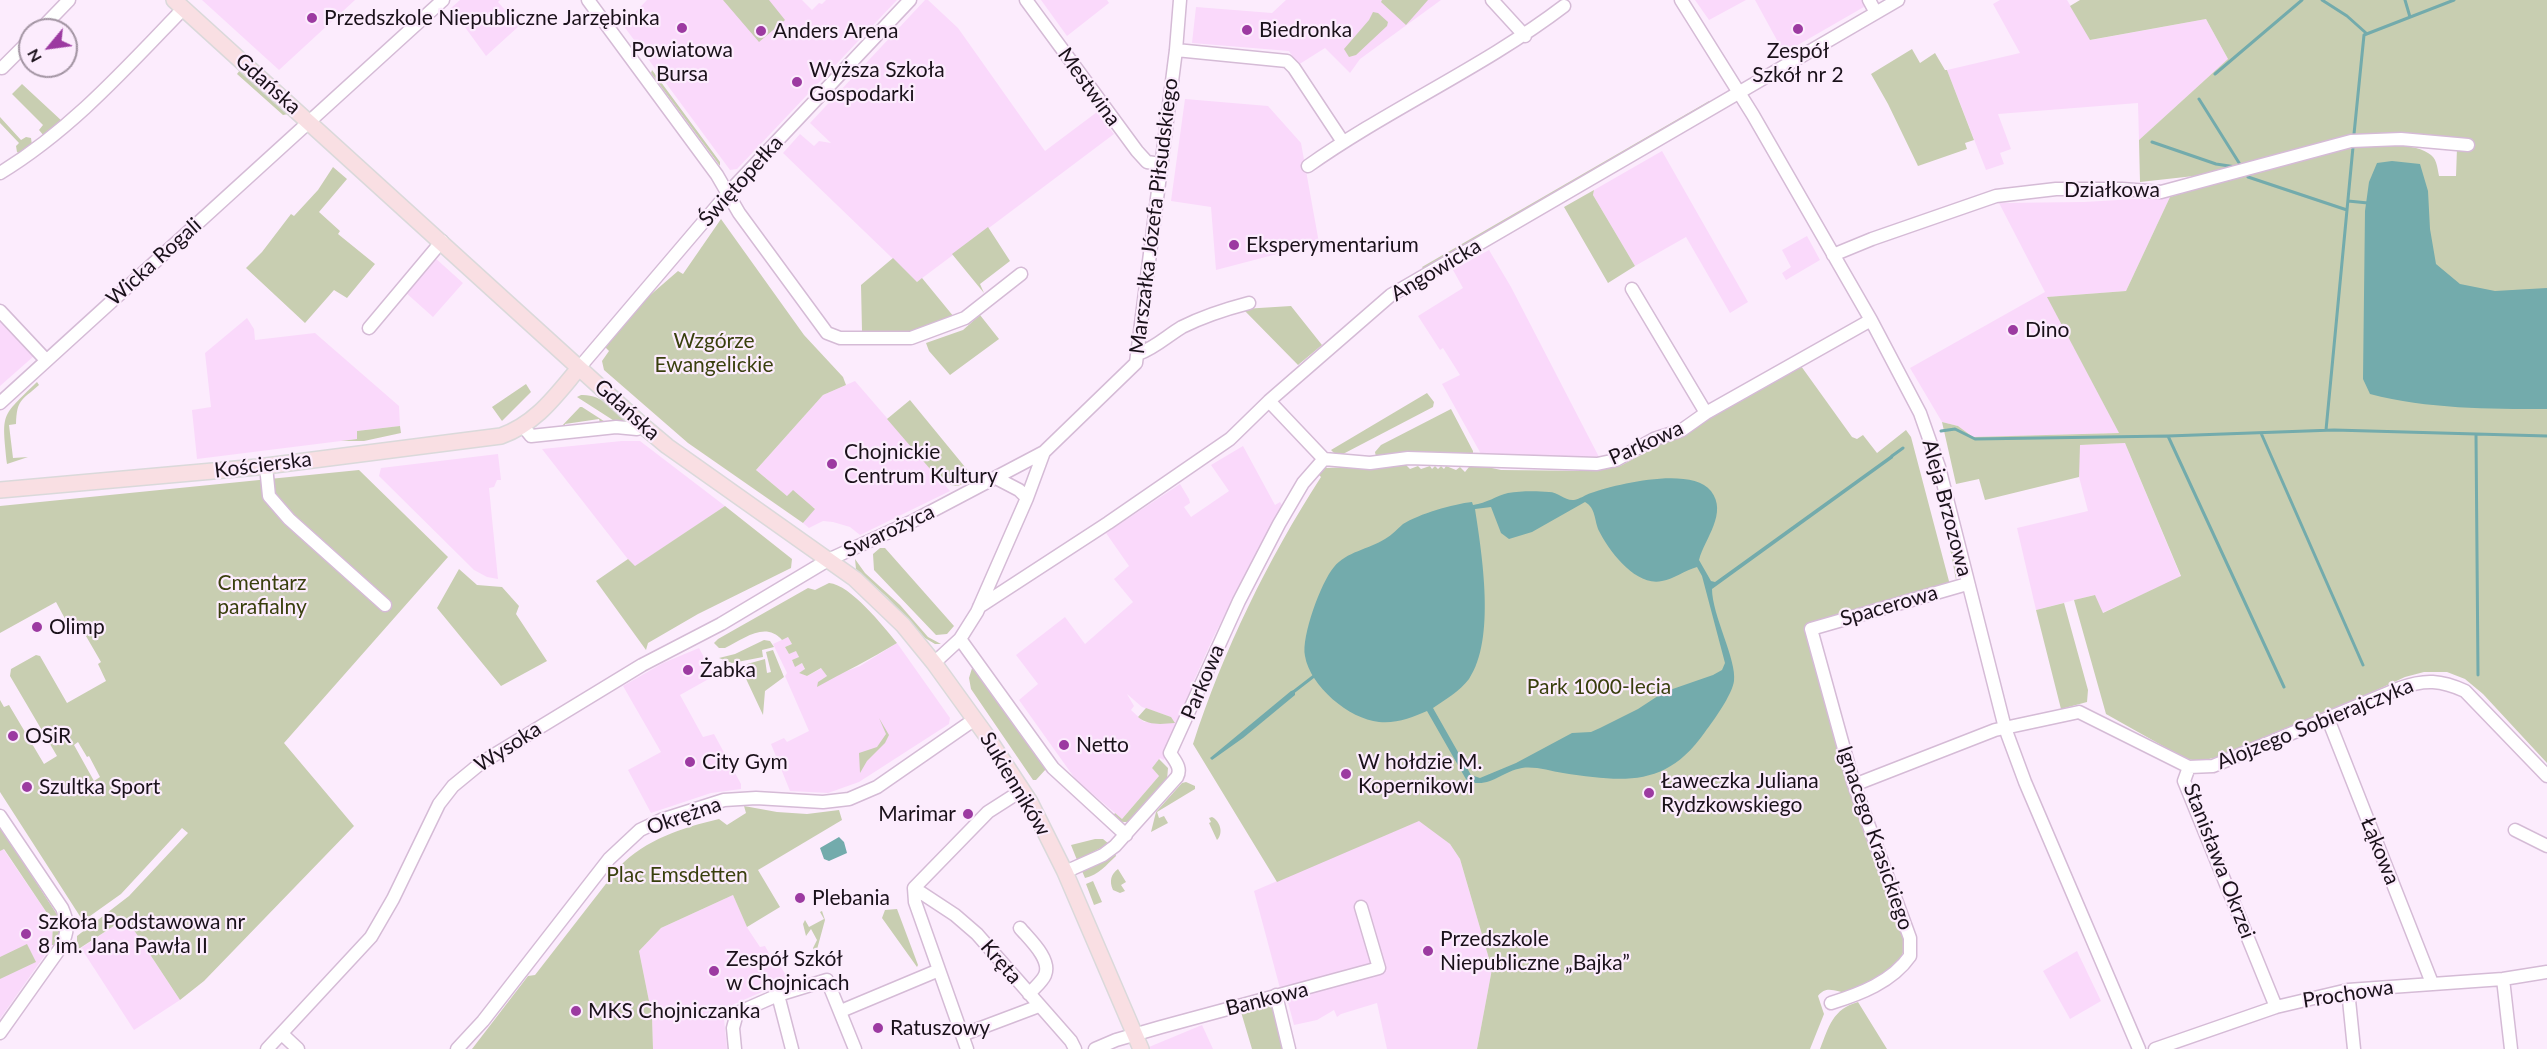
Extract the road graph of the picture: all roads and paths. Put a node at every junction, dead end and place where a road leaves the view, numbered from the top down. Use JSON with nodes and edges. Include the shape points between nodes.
{"nodes":[{"id":1,"x":69,"y":0,"type":"edge"},
{"id":2,"x":443,"y":0,"type":"edge"},
{"id":3,"x":588,"y":0,"type":"edge"},
{"id":4,"x":910,"y":0,"type":"edge"},
{"id":5,"x":1026,"y":0,"type":"edge"},
{"id":6,"x":1180,"y":0,"type":"edge"},
{"id":7,"x":1492,"y":0,"type":"edge"},
{"id":8,"x":1681,"y":0,"type":"edge"},
{"id":9,"x":1869,"y":0,"type":"edge"},
{"id":10,"x":1898,"y":0,"type":"edge"},
{"id":11,"x":179,"y":4,"type":"edge"},
{"id":12,"x":1564,"y":6,"type":"dead end"},
{"id":13,"x":1876,"y":13,"type":"junction"},
{"id":14,"x":52,"y":18,"type":"edge"},
{"id":15,"x":1525,"y":36,"type":"junction"},
{"id":16,"x":1176,"y":50,"type":"junction"},
{"id":17,"x":18,"y":52,"type":"edge"},
{"id":18,"x":2,"y":68,"type":"dead end"},
{"id":19,"x":1740,"y":93,"type":"junction"},
{"id":20,"x":309,"y":121,"type":"junction"},
{"id":21,"x":1343,"y":142,"type":"junction"},
{"id":22,"x":2468,"y":145,"type":"dead end"},
{"id":23,"x":1160,"y":164,"type":"junction"},
{"id":24,"x":1308,"y":166,"type":"dead end"},
{"id":25,"x":0,"y":173,"type":"edge"},
{"id":26,"x":728,"y":193,"type":"junction"},
{"id":27,"x":442,"y":241,"type":"junction"},
{"id":28,"x":1833,"y":255,"type":"junction"},
{"id":29,"x":1021,"y":274,"type":"dead end"},
{"id":30,"x":1632,"y":289,"type":"dead end"},
{"id":31,"x":1249,"y":303,"type":"dead end"},
{"id":32,"x":0,"y":311,"type":"edge"},
{"id":33,"x":1870,"y":320,"type":"junction"},
{"id":34,"x":369,"y":328,"type":"dead end"},
{"id":35,"x":1138,"y":354,"type":"junction"},
{"id":36,"x":46,"y":360,"type":"junction"},
{"id":37,"x":579,"y":368,"type":"junction"},
{"id":38,"x":1269,"y":401,"type":"junction"},
{"id":39,"x":0,"y":403,"type":"edge"},
{"id":40,"x":1706,"y":413,"type":"junction"},
{"id":41,"x":642,"y":425,"type":"junction"},
{"id":42,"x":523,"y":426,"type":"junction"},
{"id":43,"x":1044,"y":452,"type":"junction"},
{"id":44,"x":1324,"y":459,"type":"junction"},
{"id":45,"x":266,"y":466,"type":"junction"},
{"id":46,"x":996,"y":478,"type":"junction"},
{"id":47,"x":0,"y":490,"type":"edge"},
{"id":48,"x":1027,"y":498,"type":"junction"},
{"id":49,"x":828,"y":560,"type":"junction"},
{"id":50,"x":992,"y":580,"type":"junction"},
{"id":51,"x":1967,"y":584,"type":"junction"},
{"id":52,"x":1008,"y":588,"type":"junction"},
{"id":53,"x":385,"y":605,"type":"dead end"},
{"id":54,"x":979,"y":607,"type":"junction"},
{"id":55,"x":1811,"y":629,"type":"joint"},
{"id":56,"x":960,"y":639,"type":"junction"},
{"id":57,"x":934,"y":663,"type":"junction"},
{"id":58,"x":975,"y":719,"type":"junction"},
{"id":59,"x":2328,"y":719,"type":"junction"},
{"id":60,"x":2005,"y":728,"type":"junction"},
{"id":61,"x":2189,"y":767,"type":"junction"},
{"id":62,"x":2547,"y":776,"type":"edge"},
{"id":63,"x":1854,"y":786,"type":"junction"},
{"id":64,"x":1013,"y":796,"type":"dead end"},
{"id":65,"x":0,"y":816,"type":"edge"},
{"id":66,"x":2515,"y":830,"type":"dead end"},
{"id":67,"x":1126,"y":835,"type":"junction"},
{"id":68,"x":2547,"y":846,"type":"edge"},
{"id":69,"x":1065,"y":872,"type":"junction"},
{"id":70,"x":914,"y":888,"type":"junction"},
{"id":71,"x":1361,"y":907,"type":"dead end"},
{"id":72,"x":1020,"y":928,"type":"dead end"},
{"id":73,"x":939,"y":970,"type":"junction"},
{"id":74,"x":2547,"y":972,"type":"edge"},
{"id":75,"x":2503,"y":979,"type":"junction"},
{"id":76,"x":2432,"y":983,"type":"junction"},
{"id":77,"x":2348,"y":990,"type":"junction"},
{"id":78,"x":1029,"y":994,"type":"junction"},
{"id":79,"x":778,"y":995,"type":"junction"},
{"id":80,"x":1276,"y":995,"type":"junction"},
{"id":81,"x":1831,"y":1004,"type":"dead end"},
{"id":82,"x":1039,"y":1006,"type":"junction"},
{"id":83,"x":2276,"y":1007,"type":"junction"},
{"id":84,"x":841,"y":1011,"type":"junction"},
{"id":85,"x":0,"y":1033,"type":"edge"},
{"id":86,"x":282,"y":1034,"type":"junction"},
{"id":87,"x":962,"y":1035,"type":"junction"},
{"id":88,"x":1138,"y":1042,"type":"edge"},
{"id":89,"x":466,"y":1044,"type":"edge"},
{"id":90,"x":267,"y":1049,"type":"edge"},
{"id":91,"x":298,"y":1049,"type":"edge"},
{"id":92,"x":458,"y":1049,"type":"edge"},
{"id":93,"x":735,"y":1049,"type":"edge"},
{"id":94,"x":792,"y":1049,"type":"edge"},
{"id":95,"x":855,"y":1049,"type":"edge"},
{"id":96,"x":967,"y":1049,"type":"edge"},
{"id":97,"x":1075,"y":1049,"type":"edge"},
{"id":98,"x":1095,"y":1049,"type":"edge"},
{"id":99,"x":1289,"y":1049,"type":"edge"},
{"id":100,"x":2139,"y":1049,"type":"edge"},
{"id":101,"x":2155,"y":1049,"type":"edge"},
{"id":102,"x":2354,"y":1049,"type":"edge"},
{"id":103,"x":2511,"y":1049,"type":"edge"}],
"edges":[{"from":1,"to":14,"type":"street"},
{"from":2,"to":20,"type":"street","name":"Wicka Rogali"},
{"from":3,"to":26,"type":"street"},
{"from":4,"to":26,"type":"street","name":"Świętopełka"},
{"from":5,"to":23,"type":"street","name":"Mestwina","via":[[1142,157]]},
{"from":6,"to":16,"type":"street","name":"Marszałka Józefa Piłsudskiego"},
{"from":7,"to":15,"type":"street"},
{"from":8,"to":19,"type":"street","name":"Aleja Brzozowa"},
{"from":9,"to":13,"type":"street"},
{"from":10,"to":13,"type":"street","name":"Angowicka"},
{"from":11,"to":20,"type":"main road","name":"Gdańska"},
{"from":11,"to":25,"type":"street","via":[[70,123]]},
{"from":12,"to":15,"type":"street"},
{"from":13,"to":19,"type":"street","name":"Angowicka"},
{"from":15,"to":21,"type":"street"},
{"from":16,"to":21,"type":"street","via":[[1287,61]]},
{"from":16,"to":23,"type":"street","name":"Marszałka Józefa Piłsudskiego"},
{"from":17,"to":18,"type":"street"},
{"from":19,"to":28,"type":"street","name":"Aleja Brzozowa"},
{"from":19,"to":38,"type":"street","name":"Angowicka","via":[[1391,295]]},
{"from":20,"to":27,"type":"main road","name":"Gdańska"},
{"from":20,"to":36,"type":"street","name":"Wicka Rogali"},
{"from":21,"to":24,"type":"street"},
{"from":22,"to":28,"type":"street","name":"Działkowa","via":[[2401,139],[2351,141],[2161,192],[2056,189],[1996,196]]},
{"from":23,"to":35,"type":"street","name":"Marszałka Józefa Piłsudskiego"},
{"from":26,"to":29,"type":"street","via":[[822,328],[840,338],[911,338],[959,322]]},
{"from":26,"to":37,"type":"street","name":"Świętopełka"},
{"from":27,"to":34,"type":"street"},
{"from":27,"to":37,"type":"main road","name":"Gdańska"},
{"from":28,"to":33,"type":"street","name":"Aleja Brzozowa"},
{"from":30,"to":40,"type":"street"},
{"from":31,"to":35,"type":"street","via":[[1201,318]]},
{"from":32,"to":36,"type":"street"},
{"from":33,"to":40,"type":"street","name":"Parkowa"},
{"from":33,"to":51,"type":"street","name":"Aleja Brzozowa","via":[[1907,387],[1930,441]]},
{"from":35,"to":43,"type":"street","name":"Marszałka Józefa Piłsudskiego","via":[[1130,371]]},
{"from":36,"to":39,"type":"street","name":"Wicka Rogali"},
{"from":37,"to":41,"type":"main road","name":"Gdańska"},
{"from":37,"to":42,"type":"main road","name":"Kościerska","via":[[552,401]]},
{"from":38,"to":44,"type":"street"},
{"from":38,"to":52,"type":"street","name":"Angowicka","via":[[1230,439]]},
{"from":40,"to":44,"type":"street","name":"Parkowa","via":[[1682,429],[1616,460],[1597,464],[1408,458],[1355,463]]},
{"from":41,"to":42,"type":"street","via":[[637,429],[531,436]]},
{"from":41,"to":49,"type":"main road","name":"Gdańska","via":[[667,447]]},
{"from":42,"to":45,"type":"main road","name":"Kościerska","via":[[495,437]]},
{"from":43,"to":46,"type":"street","name":"Swarożyca"},
{"from":43,"to":48,"type":"street","name":"Marszałka Józefa Piłsudskiego"},
{"from":44,"to":67,"type":"street","name":"Parkowa","via":[[1302,483],[1239,601],[1170,753],[1179,774]]},
{"from":45,"to":47,"type":"main road","name":"Kościerska"},
{"from":45,"to":53,"type":"street","via":[[269,496],[289,519]]},
{"from":46,"to":48,"type":"street"},
{"from":46,"to":49,"type":"street","name":"Swarożyca"},
{"from":48,"to":50,"type":"street","name":"Marszałka Józefa Piłsudskiego"},
{"from":49,"to":57,"type":"main road","name":"Sukienników","via":[[884,605]]},
{"from":49,"to":86,"type":"street","name":"Wysoka","via":[[721,624],[642,665],[470,771],[439,804],[371,937]]},
{"from":50,"to":52,"type":"street"},
{"from":50,"to":54,"type":"street","name":"Marszałka Józefa Piłsudskiego"},
{"from":51,"to":55,"type":"street","name":"Spacerowa"},
{"from":51,"to":60,"type":"street","name":"Aleja Brzozowa"},
{"from":52,"to":54,"type":"street","name":"Angowicka"},
{"from":54,"to":56,"type":"street","name":"Marszałka Józefa Piłsudskiego"},
{"from":55,"to":63,"type":"street","name":"Ignacego Krasickiego"},
{"from":56,"to":57,"type":"street","name":"Marszałka Józefa Piłsudskiego"},
{"from":56,"to":67,"type":"street","via":[[1053,768]]},
{"from":57,"to":58,"type":"main road","name":"Sukienników"},
{"from":58,"to":69,"type":"main road","name":"Sukienników","via":[[1030,802]]},
{"from":58,"to":89,"type":"street","name":"Okrężna","via":[[877,787],[849,799],[724,800],[640,830],[609,860]]},
{"from":59,"to":61,"type":"street","name":"Alojzego Sobierajczyka","via":[[2212,766]]},
{"from":59,"to":62,"type":"street","name":"Alojzego Sobierajczyka","via":[[2414,683],[2450,684],[2465,691]]},
{"from":59,"to":76,"type":"street","name":"Łąkowa"},
{"from":60,"to":61,"type":"street","name":"Stanisława Okrzei","via":[[2079,712]]},
{"from":60,"to":63,"type":"street","name":"Stanisława Okrzei"},
{"from":60,"to":100,"type":"street","name":"Aleja Brzozowa"},
{"from":61,"to":83,"type":"street","name":"Stanisława Okrzei","via":[[2184,781]]},
{"from":63,"to":81,"type":"street","name":"Ignacego Krasickiego","via":[[1911,950],[1904,964],[1886,979]]},
{"from":64,"to":70,"type":"street","via":[[988,812]]},
{"from":65,"to":85,"type":"street","via":[[68,921],[61,947]]},
{"from":66,"to":68,"type":"street"},
{"from":67,"to":69,"type":"street","name":"Parkowa","via":[[1103,855]]},
{"from":69,"to":88,"type":"main road","name":"Sukienników"},
{"from":70,"to":73,"type":"street","via":[[915,902]]},
{"from":70,"to":78,"type":"street","name":"Kręta","via":[[976,934]]},
{"from":71,"to":80,"type":"street","name":"Bankowa","via":[[1379,968]]},
{"from":72,"to":78,"type":"street","via":[[1041,955],[1046,969]]},
{"from":73,"to":84,"type":"street"},
{"from":73,"to":87,"type":"street"},
{"from":74,"to":75,"type":"street","name":"Prochowa"},
{"from":75,"to":76,"type":"street","name":"Prochowa"},
{"from":75,"to":103,"type":"street"},
{"from":76,"to":77,"type":"street","name":"Prochowa"},
{"from":77,"to":83,"type":"street","name":"Prochowa"},
{"from":77,"to":102,"type":"street"},
{"from":78,"to":82,"type":"street","name":"Kręta"},
{"from":79,"to":84,"type":"street","via":[[826,980]]},
{"from":79,"to":93,"type":"street","via":[[737,1014],[733,1028]]},
{"from":79,"to":94,"type":"street"},
{"from":80,"to":88,"type":"street","name":"Bankowa"},
{"from":80,"to":99,"type":"street"},
{"from":82,"to":87,"type":"street"},
{"from":82,"to":97,"type":"street","name":"Kręta"},
{"from":83,"to":101,"type":"street","name":"Prochowa"},
{"from":84,"to":95,"type":"street"},
{"from":86,"to":90,"type":"street","name":"Wysoka"},
{"from":86,"to":91,"type":"street"},
{"from":87,"to":96,"type":"street"},
{"from":88,"to":98,"type":"street","name":"Bankowa"},
{"from":89,"to":92,"type":"street","name":"Okrężna"}]}
